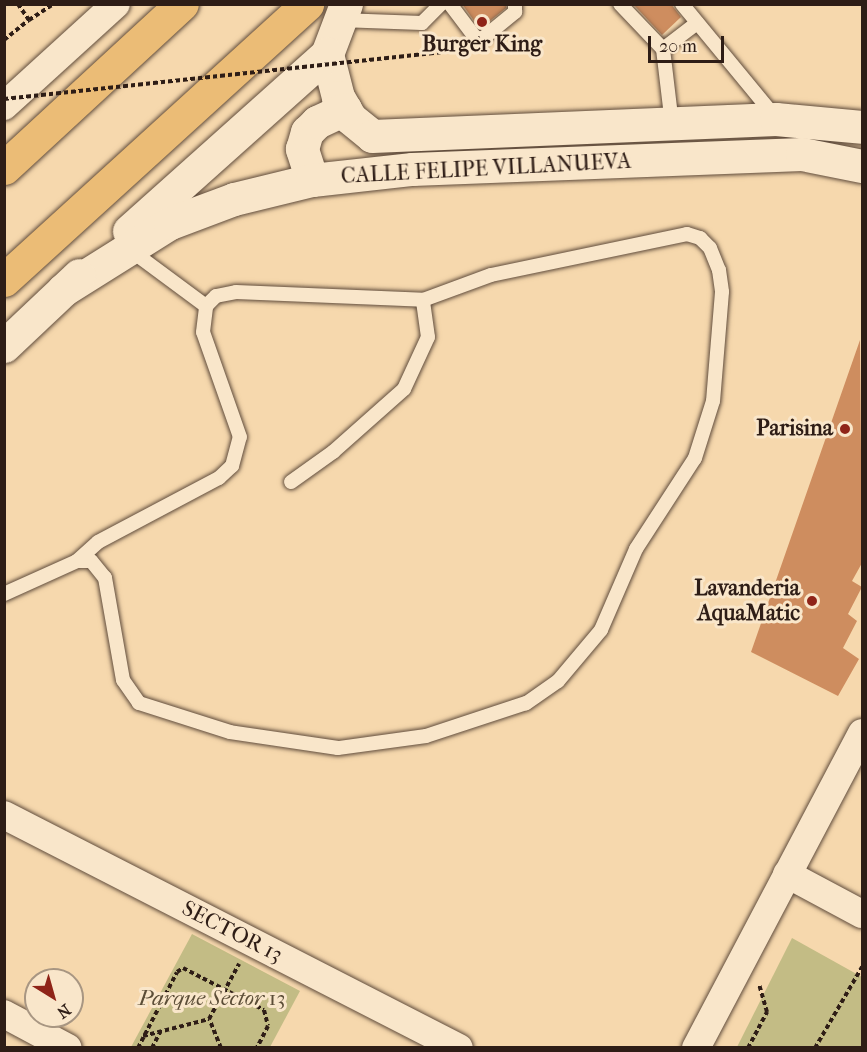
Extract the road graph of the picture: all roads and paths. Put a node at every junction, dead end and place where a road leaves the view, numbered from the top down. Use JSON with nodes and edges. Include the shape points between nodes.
{"nodes":[{"id":1,"x":18,"y":4,"type":"edge"},
{"id":2,"x":54,"y":4,"type":"edge"},
{"id":3,"x":116,"y":4,"type":"edge"},
{"id":4,"x":182,"y":4,"type":"edge"},
{"id":5,"x":307,"y":4,"type":"edge"},
{"id":6,"x":441,"y":4,"type":"edge"},
{"id":7,"x":450,"y":4,"type":"edge"},
{"id":8,"x":515,"y":4,"type":"edge"},
{"id":9,"x":620,"y":4,"type":"edge"},
{"id":10,"x":682,"y":4,"type":"edge"},
{"id":11,"x":343,"y":12,"type":"edge"},
{"id":12,"x":29,"y":20,"type":"junction"},
{"id":13,"x":697,"y":23,"type":"junction"},
{"id":14,"x":480,"y":38,"type":"junction"},
{"id":15,"x":4,"y":40,"type":"edge"},
{"id":16,"x":663,"y":49,"type":"junction"},
{"id":17,"x":327,"y":54,"type":"junction"},
{"id":18,"x":4,"y":99,"type":"edge"},
{"id":19,"x":4,"y":106,"type":"edge"},
{"id":20,"x":345,"y":110,"type":"junction"},
{"id":21,"x":776,"y":119,"type":"junction"},
{"id":22,"x":672,"y":124,"type":"junction"},
{"id":23,"x":862,"y":127,"type":"edge"},
{"id":24,"x":862,"y":166,"type":"edge"},
{"id":25,"x":4,"y":168,"type":"edge"},
{"id":26,"x":312,"y":180,"type":"junction"},
{"id":27,"x":129,"y":249,"type":"junction"},
{"id":28,"x":4,"y":280,"type":"edge"},
{"id":29,"x":63,"y":290,"type":"junction"},
{"id":30,"x":423,"y":300,"type":"junction"},
{"id":31,"x":206,"y":306,"type":"junction"},
{"id":32,"x":4,"y":346,"type":"edge"},
{"id":33,"x":291,"y":482,"type":"dead end"},
{"id":34,"x":77,"y":561,"type":"junction"},
{"id":35,"x":4,"y":594,"type":"edge"},
{"id":36,"x":862,"y":733,"type":"edge"},
{"id":37,"x":5,"y":815,"type":"edge"},
{"id":38,"x":787,"y":874,"type":"junction"},
{"id":39,"x":862,"y":914,"type":"edge"},
{"id":40,"x":251,"y":943,"type":"junction"},
{"id":41,"x":749,"y":945,"type":"junction"},
{"id":42,"x":862,"y":967,"type":"edge"},
{"id":43,"x":226,"y":989,"type":"junction"},
{"id":44,"x":4,"y":1014,"type":"edge"},
{"id":45,"x":209,"y":1019,"type":"junction"},
{"id":46,"x":160,"y":1032,"type":"junction"},
{"id":47,"x":143,"y":1036,"type":"junction"},
{"id":48,"x":68,"y":1047,"type":"edge"},
{"id":49,"x":138,"y":1047,"type":"edge"},
{"id":50,"x":152,"y":1047,"type":"edge"},
{"id":51,"x":221,"y":1047,"type":"edge"},
{"id":52,"x":257,"y":1047,"type":"edge"},
{"id":53,"x":459,"y":1047,"type":"edge"},
{"id":54,"x":696,"y":1047,"type":"edge"},
{"id":55,"x":748,"y":1047,"type":"edge"},
{"id":56,"x":815,"y":1047,"type":"edge"}],
"edges":[{"from":1,"to":12,"type":"path"},
{"from":2,"to":12,"type":"path"},
{"from":3,"to":19,"type":"street"},
{"from":4,"to":25,"type":"highway"},
{"from":5,"to":28,"type":"highway"},
{"from":6,"to":11,"type":"lane","via":[[422,23]]},
{"from":7,"to":14,"type":"lane"},
{"from":8,"to":14,"type":"lane","via":[[515,12]]},
{"from":9,"to":16,"type":"lane"},
{"from":10,"to":13,"type":"lane"},
{"from":11,"to":17,"type":"main road"},
{"from":12,"to":15,"type":"path"},
{"from":13,"to":16,"type":"lane"},
{"from":13,"to":21,"type":"lane"},
{"from":14,"to":18,"type":"path","bridge":true,"via":[[452,51]]},
{"from":16,"to":22,"type":"lane"},
{"from":17,"to":20,"type":"main road","name":"CALLE FELIPE VILLANUEVA"},
{"from":17,"to":29,"type":"main road"},
{"from":20,"to":22,"type":"main road","name":"CALLE FELIPE VILLANUEVA","via":[[372,136]]},
{"from":20,"to":26,"type":"main road","via":[[317,122],[307,132],[302,149]]},
{"from":21,"to":22,"type":"main road","name":"CALLE FELIPE VILLANUEVA"},
{"from":21,"to":23,"type":"main road","name":"CALLE FELIPE VILLANUEVA"},
{"from":24,"to":26,"type":"main road","name":"CALLE FELIPE VILLANUEVA","via":[[802,154],[412,169]]},
{"from":26,"to":27,"type":"main road","name":"CALLE FELIPE VILLANUEVA","via":[[234,199],[181,219]]},
{"from":27,"to":29,"type":"main road","name":"CALLE FELIPE VILLANUEVA"},
{"from":27,"to":31,"type":"lane"},
{"from":29,"to":32,"type":"main road"},
{"from":30,"to":31,"type":"lane","via":[[236,292],[216,296]]},
{"from":30,"to":33,"type":"lane","via":[[428,337],[404,389],[333,452]]},
{"from":30,"to":34,"type":"lane","via":[[491,275],[687,234],[700,238],[710,248],[719,270],[722,292],[713,401],[695,458],[636,549],[601,630],[558,681],[526,703],[426,736],[338,748],[230,732],[139,703],[128,691],[105,578],[91,561]]},
{"from":31,"to":34,"type":"lane","via":[[203,332],[240,437],[232,466],[219,478],[98,542]]},
{"from":34,"to":35,"type":"lane"},
{"from":36,"to":38,"type":"street"},
{"from":37,"to":40,"type":"street","name":"SECTOR 13"},
{"from":38,"to":39,"type":"street"},
{"from":38,"to":41,"type":"street"},
{"from":40,"to":43,"type":"path"},
{"from":40,"to":53,"type":"street","name":"SECTOR 13"},
{"from":41,"to":54,"type":"street"},
{"from":41,"to":55,"type":"path","via":[[767,1012]]},
{"from":42,"to":56,"type":"path"},
{"from":43,"to":45,"type":"path"},
{"from":43,"to":47,"type":"path","via":[[183,968],[177,972]]},
{"from":43,"to":52,"type":"path","via":[[264,1010],[268,1026]]},
{"from":44,"to":48,"type":"street"},
{"from":45,"to":46,"type":"path"},
{"from":45,"to":51,"type":"path"},
{"from":46,"to":47,"type":"path"},
{"from":46,"to":50,"type":"path"},
{"from":47,"to":49,"type":"path"}]}
